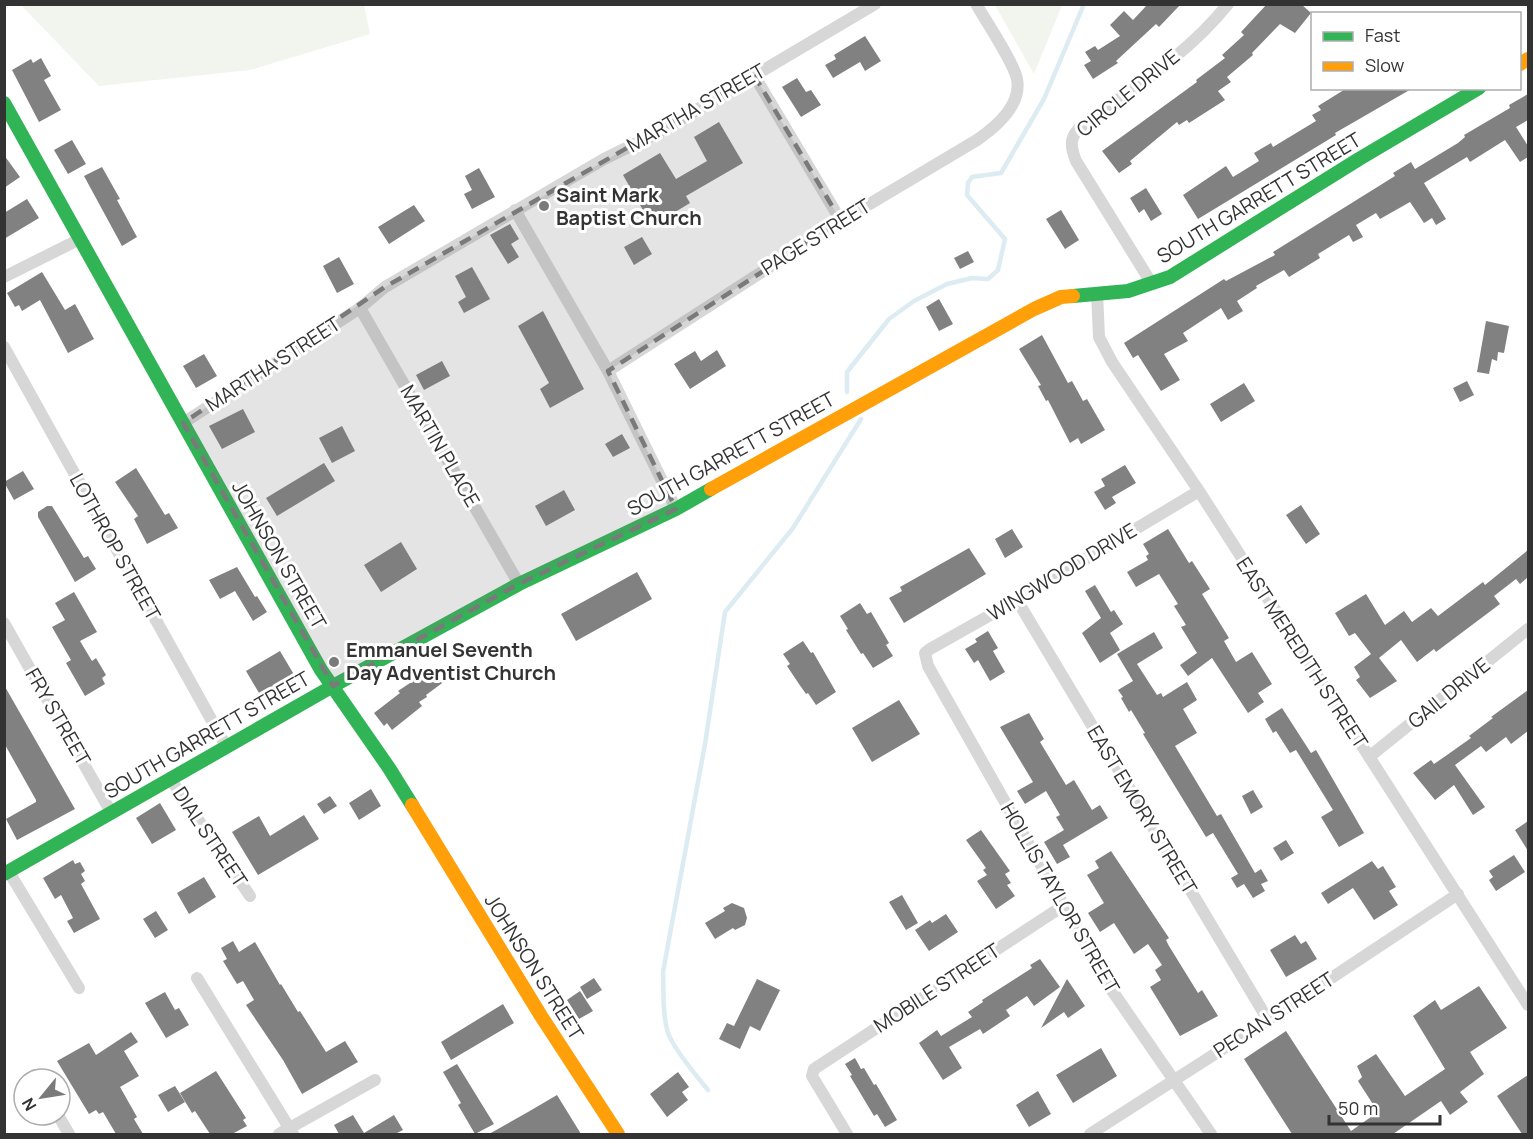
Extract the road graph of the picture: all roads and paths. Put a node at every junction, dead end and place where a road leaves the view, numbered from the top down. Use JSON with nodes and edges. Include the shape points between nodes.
{"nodes":[{"id":1,"x":875,"y":4,"type":"edge"},
{"id":2,"x":976,"y":4,"type":"edge"},
{"id":3,"x":1228,"y":4,"type":"edge"},
{"id":4,"x":754,"y":75,"type":"junction"},
{"id":5,"x":1476,"y":90,"type":"edge"},
{"id":6,"x":4,"y":103,"type":"edge"},
{"id":7,"x":515,"y":210,"type":"junction"},
{"id":8,"x":841,"y":221,"type":"junction"},
{"id":9,"x":80,"y":238,"type":"junction"},
{"id":10,"x":4,"y":278,"type":"edge"},
{"id":11,"x":1152,"y":284,"type":"junction"},
{"id":12,"x":1097,"y":293,"type":"junction"},
{"id":13,"x":360,"y":308,"type":"junction"},
{"id":14,"x":4,"y":347,"type":"edge"},
{"id":15,"x":608,"y":371,"type":"junction"},
{"id":16,"x":183,"y":423,"type":"junction"},
{"id":17,"x":1199,"y":491,"type":"junction"},
{"id":18,"x":676,"y":509,"type":"junction"},
{"id":19,"x":519,"y":584,"type":"junction"},
{"id":20,"x":1017,"y":600,"type":"junction"},
{"id":21,"x":4,"y":623,"type":"edge"},
{"id":22,"x":1528,"y":629,"type":"edge"},
{"id":23,"x":926,"y":653,"type":"joint"},
{"id":24,"x":333,"y":686,"type":"junction"},
{"id":25,"x":226,"y":746,"type":"junction"},
{"id":26,"x":1369,"y":757,"type":"junction"},
{"id":27,"x":170,"y":778,"type":"junction"},
{"id":28,"x":111,"y":812,"type":"junction"},
{"id":29,"x":7,"y":873,"type":"edge"},
{"id":30,"x":1458,"y":894,"type":"junction"},
{"id":31,"x":250,"y":896,"type":"dead end"},
{"id":32,"x":1063,"y":906,"type":"junction"},
{"id":33,"x":197,"y":978,"type":"dead end"},
{"id":34,"x":79,"y":988,"type":"dead end"},
{"id":35,"x":1528,"y":1002,"type":"edge"},
{"id":36,"x":1268,"y":1020,"type":"junction"},
{"id":37,"x":1174,"y":1079,"type":"junction"},
{"id":38,"x":375,"y":1080,"type":"dead end"},
{"id":39,"x":288,"y":1132,"type":"edge"},
{"id":40,"x":618,"y":1134,"type":"edge"},
{"id":41,"x":847,"y":1134,"type":"edge"},
{"id":42,"x":1090,"y":1134,"type":"edge"},
{"id":43,"x":1210,"y":1134,"type":"edge"}],
"edges":[{"from":1,"to":4,"type":"street","name":"MARTHA STREET"},
{"from":2,"to":8,"type":"street","name":"PAGE STREET","via":[[1017,78],[1016,96],[1006,114],[988,133]]},
{"from":3,"to":11,"type":"street","name":"CIRCLE DRIVE","via":[[1205,30],[1077,129],[1071,139],[1076,160]]},
{"from":4,"to":7,"type":"street","name":"MARTHA STREET"},
{"from":4,"to":8,"type":"street"},
{"from":5,"to":11,"type":"street","name":"SOUTH GARRETT STREET","via":[[1170,277]]},
{"from":6,"to":9,"type":"street","name":"JOHNSON STREET"},
{"from":7,"to":13,"type":"street","name":"MARTHA STREET","via":[[385,287]]},
{"from":7,"to":15,"type":"street"},
{"from":8,"to":15,"type":"street","name":"PAGE STREET"},
{"from":9,"to":10,"type":"street"},
{"from":9,"to":16,"type":"street","name":"JOHNSON STREET"},
{"from":11,"to":12,"type":"street","name":"SOUTH GARRETT STREET","via":[[1128,291]]},
{"from":12,"to":17,"type":"street","name":"EAST MEREDITH STREET","via":[[1097,323],[1104,349]]},
{"from":12,"to":18,"type":"street","name":"SOUTH GARRETT STREET","via":[[1060,297],[1034,309]]},
{"from":13,"to":16,"type":"street","name":"MARTHA STREET"},
{"from":13,"to":19,"type":"street","name":"MARTIN PLACE"},
{"from":14,"to":25,"type":"street","name":"LOTHROP STREET"},
{"from":15,"to":18,"type":"street"},
{"from":16,"to":24,"type":"street","name":"JOHNSON STREET"},
{"from":17,"to":20,"type":"street","name":"WINGWOOD DRIVE"},
{"from":17,"to":26,"type":"street","name":"EAST MEREDITH STREET"},
{"from":18,"to":19,"type":"street","name":"SOUTH GARRETT STREET"},
{"from":19,"to":24,"type":"street","name":"SOUTH GARRETT STREET"},
{"from":20,"to":23,"type":"street","name":"WINGWOOD DRIVE"},
{"from":20,"to":36,"type":"street","name":"EAST EMORY STREET"},
{"from":21,"to":28,"type":"street","name":"FRY STREET"},
{"from":22,"to":26,"type":"street","name":"GAIL DRIVE"},
{"from":23,"to":32,"type":"street","name":"HOLLIS TAYLOR STREET","via":[[928,666]]},
{"from":24,"to":25,"type":"street","name":"SOUTH GARRETT STREET"},
{"from":24,"to":40,"type":"street","name":"JOHNSON STREET","via":[[389,768]]},
{"from":25,"to":27,"type":"street","name":"SOUTH GARRETT STREET"},
{"from":26,"to":30,"type":"street","name":"EAST MEREDITH STREET"},
{"from":27,"to":28,"type":"street","name":"SOUTH GARRETT STREET"},
{"from":27,"to":31,"type":"street","name":"DIAL STREET"},
{"from":28,"to":29,"type":"street","name":"SOUTH GARRETT STREET"},
{"from":29,"to":34,"type":"street"},
{"from":30,"to":35,"type":"street","name":"EAST MEREDITH STREET"},
{"from":30,"to":36,"type":"street","name":"PECAN STREET"},
{"from":32,"to":37,"type":"street","name":"HOLLIS TAYLOR STREET","via":[[1129,1017]]},
{"from":32,"to":41,"type":"street","name":"MOBILE STREET","via":[[817,1066],[812,1076]]},
{"from":33,"to":39,"type":"street"},
{"from":36,"to":37,"type":"street","name":"PECAN STREET"},
{"from":37,"to":42,"type":"street","name":"PECAN STREET"},
{"from":37,"to":43,"type":"street","name":"HOLLIS TAYLOR STREET"},
{"from":38,"to":39,"type":"street"}]}
